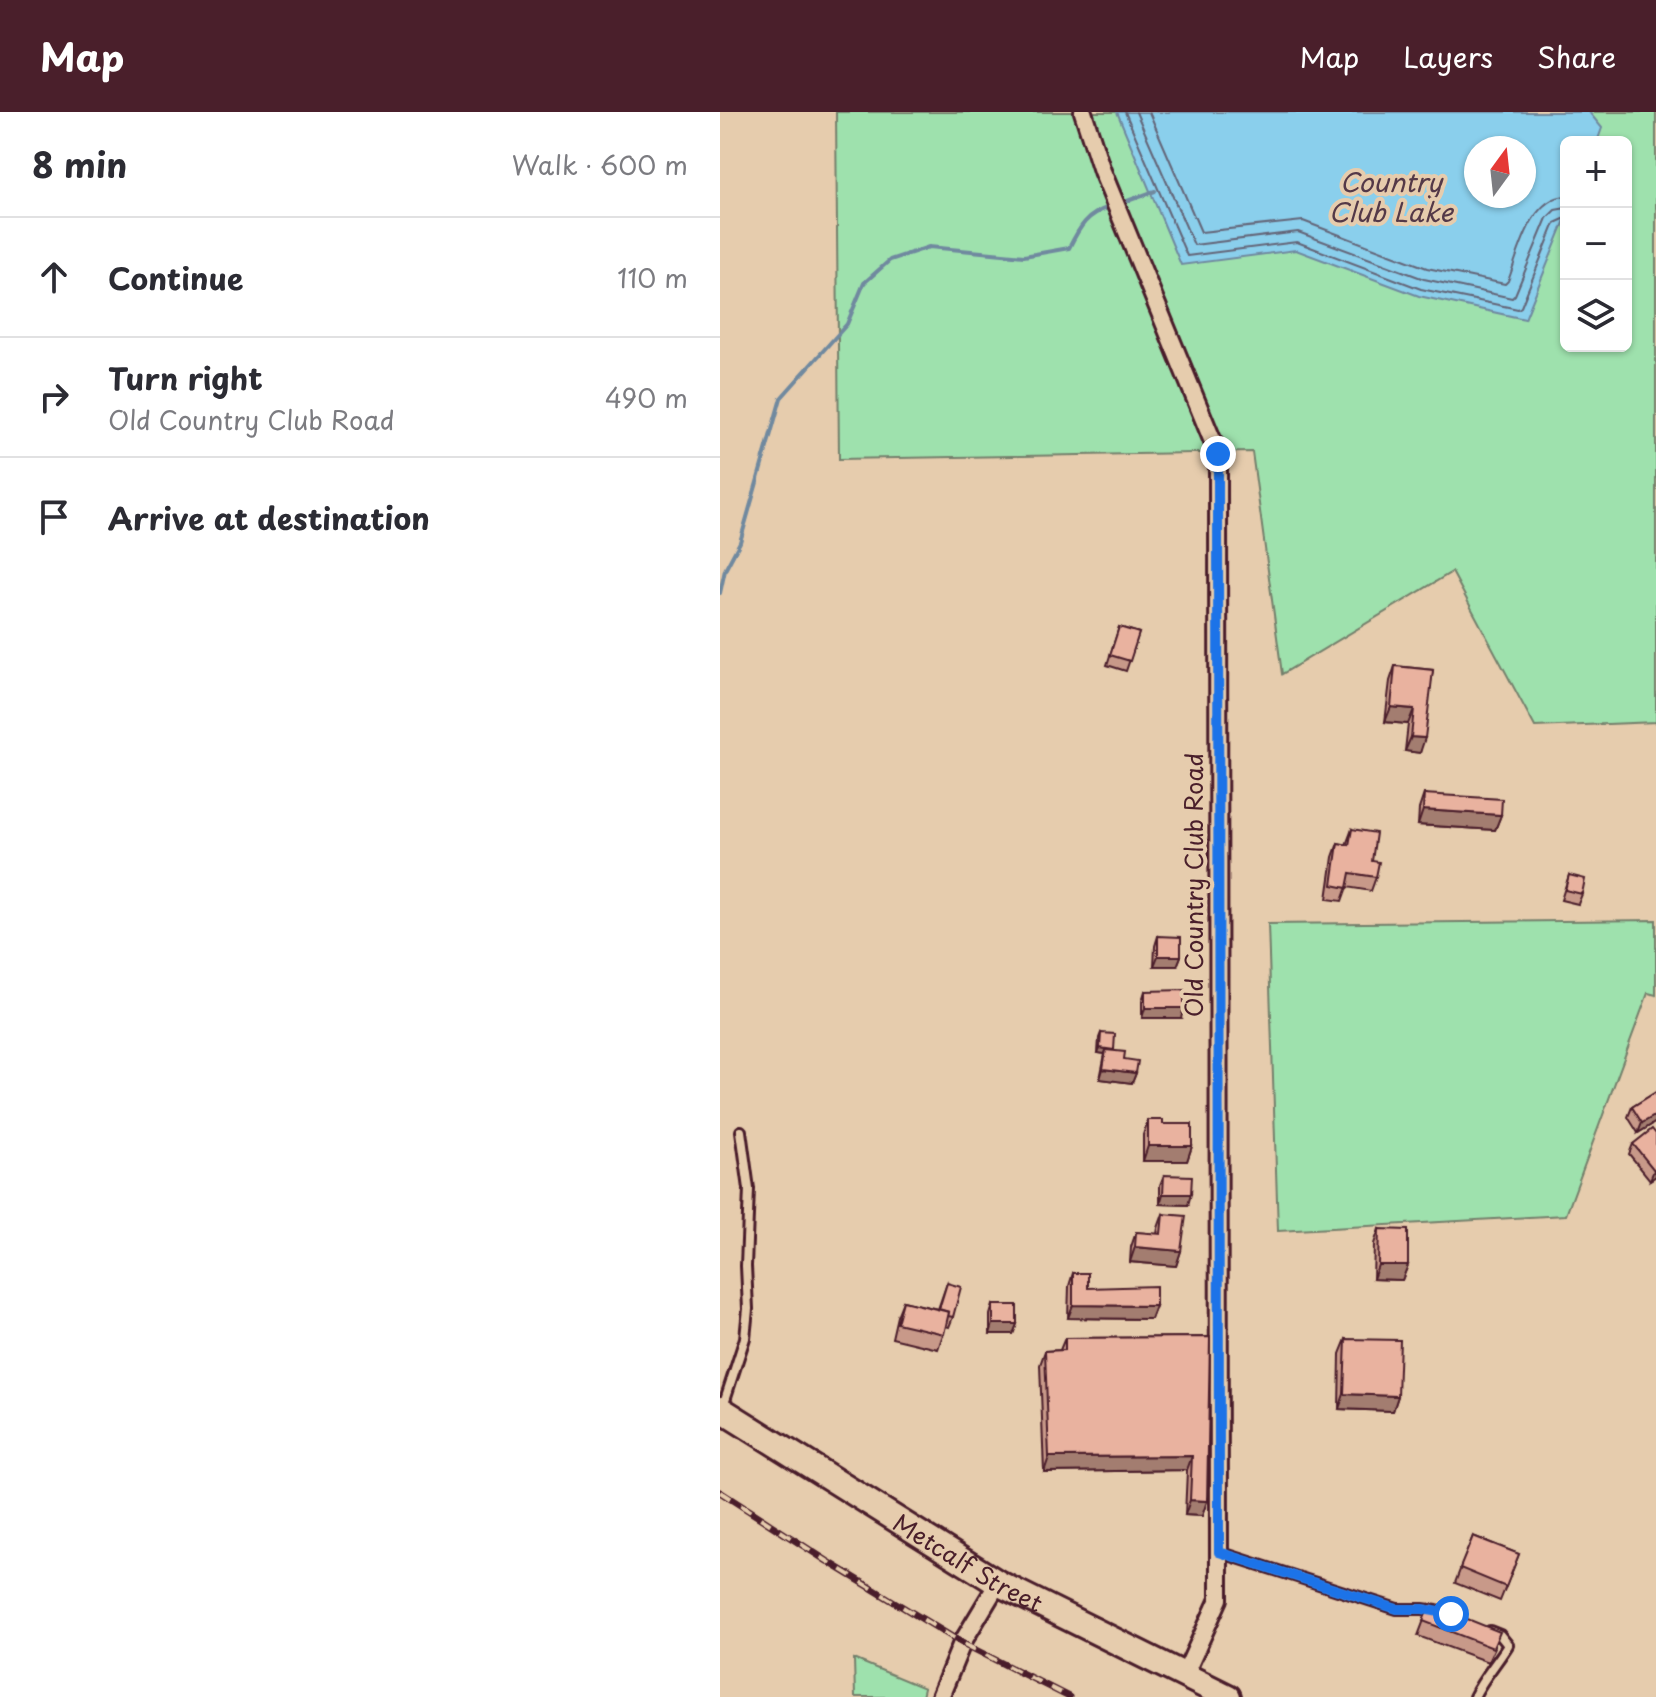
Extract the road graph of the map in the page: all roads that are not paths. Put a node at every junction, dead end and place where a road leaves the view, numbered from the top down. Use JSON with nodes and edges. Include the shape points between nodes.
{"nodes":[{"id":1,"x":1083,"y":112,"type":"edge"},
{"id":2,"x":741,"y":1131,"type":"dead end"},
{"id":3,"x":721,"y":1410,"type":"edge"},
{"id":4,"x":1219,"y":1552,"type":"junction"},
{"id":5,"x":998,"y":1583,"type":"junction"},
{"id":6,"x":1451,"y":1614,"type":"edge"},
{"id":7,"x":1475,"y":1624,"type":"edge"},
{"id":8,"x":1184,"y":1676,"type":"junction"},
{"id":9,"x":940,"y":1697,"type":"edge"},
{"id":10,"x":1228,"y":1697,"type":"edge"},
{"id":11,"x":1474,"y":1697,"type":"edge"}],
"edges":[{"from":1,"to":4,"type":"street","name":"Old Country Club Road","via":[[1111,196],[1218,454]]},
{"from":2,"to":3,"type":"lane","via":[[749,1189],[748,1309],[745,1338]]},
{"from":3,"to":5,"type":"street","name":"Metcalf Street"},
{"from":4,"to":6,"type":"lane","via":[[1397,1609]]},
{"from":4,"to":8,"type":"street","name":"Old Country Club Road","via":[[1219,1599]]},
{"from":5,"to":8,"type":"street","name":"Metcalf Street"},
{"from":5,"to":9,"type":"street","via":[[962,1643]]},
{"from":7,"to":11,"type":"lane","via":[[1500,1635],[1508,1645]]},
{"from":8,"to":10,"type":"street","name":"Metcalf Street"}]}
